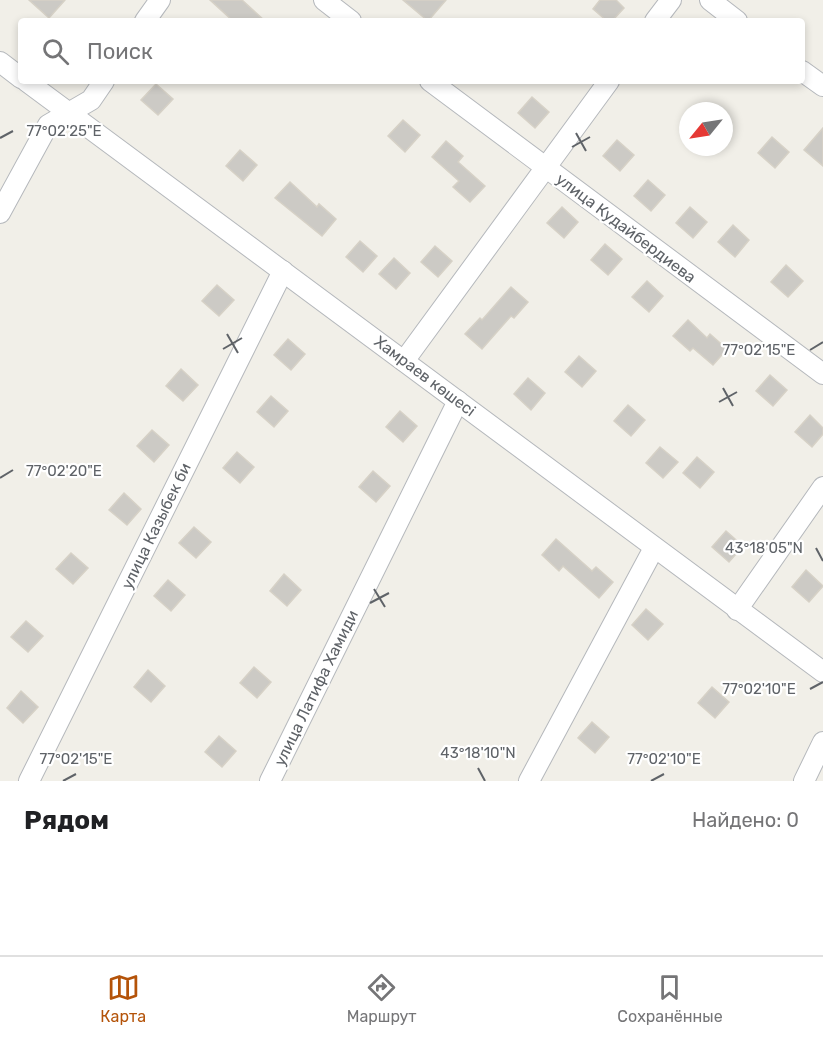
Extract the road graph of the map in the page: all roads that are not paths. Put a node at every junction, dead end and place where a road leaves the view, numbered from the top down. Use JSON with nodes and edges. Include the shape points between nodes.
{"nodes":[{"id":1,"x":160,"y":0,"type":"edge"},
{"id":2,"x":324,"y":0,"type":"edge"},
{"id":3,"x":671,"y":0,"type":"edge"},
{"id":4,"x":710,"y":0,"type":"edge"},
{"id":5,"x":147,"y":18,"type":"edge"},
{"id":6,"x":347,"y":18,"type":"edge"},
{"id":7,"x":657,"y":18,"type":"edge"},
{"id":8,"x":733,"y":18,"type":"edge"},
{"id":9,"x":0,"y":62,"type":"edge"},
{"id":10,"x":805,"y":73,"type":"edge"},
{"id":11,"x":18,"y":76,"type":"edge"},
{"id":12,"x":30,"y":84,"type":"edge"},
{"id":13,"x":102,"y":84,"type":"edge"},
{"id":14,"x":434,"y":84,"type":"edge"},
{"id":15,"x":607,"y":84,"type":"edge"},
{"id":16,"x":823,"y":86,"type":"edge"},
{"id":17,"x":69,"y":112,"type":"junction"},
{"id":18,"x":544,"y":167,"type":"junction"},
{"id":19,"x":0,"y":213,"type":"edge"},
{"id":20,"x":283,"y":271,"type":"junction"},
{"id":21,"x":404,"y":361,"type":"junction"},
{"id":22,"x":823,"y":374,"type":"edge"},
{"id":23,"x":458,"y":401,"type":"junction"},
{"id":24,"x":823,"y":487,"type":"edge"},
{"id":25,"x":654,"y":548,"type":"junction"},
{"id":26,"x":737,"y":610,"type":"junction"},
{"id":27,"x":823,"y":672,"type":"edge"},
{"id":28,"x":823,"y":742,"type":"edge"},
{"id":29,"x":29,"y":781,"type":"edge"},
{"id":30,"x":270,"y":781,"type":"edge"},
{"id":31,"x":529,"y":781,"type":"edge"},
{"id":32,"x":804,"y":781,"type":"edge"}],
"edges":[{"from":1,"to":5,"type":"street"},
{"from":2,"to":6,"type":"street"},
{"from":3,"to":7,"type":"street"},
{"from":4,"to":8,"type":"street"},
{"from":9,"to":11,"type":"street"},
{"from":10,"to":16,"type":"street"},
{"from":12,"to":17,"type":"street","name":"Хамраев көшесі"},
{"from":13,"to":17,"type":"street","via":[[91,100]]},
{"from":14,"to":18,"type":"street","name":"улица Кудайбердиева"},
{"from":15,"to":18,"type":"street"},
{"from":17,"to":19,"type":"street","via":[[48,125]]},
{"from":17,"to":20,"type":"street","name":"Хамраев көшесі"},
{"from":18,"to":21,"type":"street"},
{"from":18,"to":22,"type":"street","name":"улица Кудайбердиева"},
{"from":20,"to":21,"type":"street","name":"Хамраев көшесі"},
{"from":20,"to":29,"type":"street","name":"улица Казыбек би"},
{"from":21,"to":23,"type":"street","name":"Хамраев көшесі"},
{"from":23,"to":25,"type":"street","name":"Хамраев көшесі"},
{"from":23,"to":30,"type":"street","name":"улица Латифа Хамиди"},
{"from":24,"to":26,"type":"street"},
{"from":25,"to":26,"type":"street","name":"Хамраев көшесі"},
{"from":25,"to":31,"type":"street"},
{"from":26,"to":27,"type":"street","name":"Хамраев көшесі"},
{"from":28,"to":32,"type":"street"}]}
